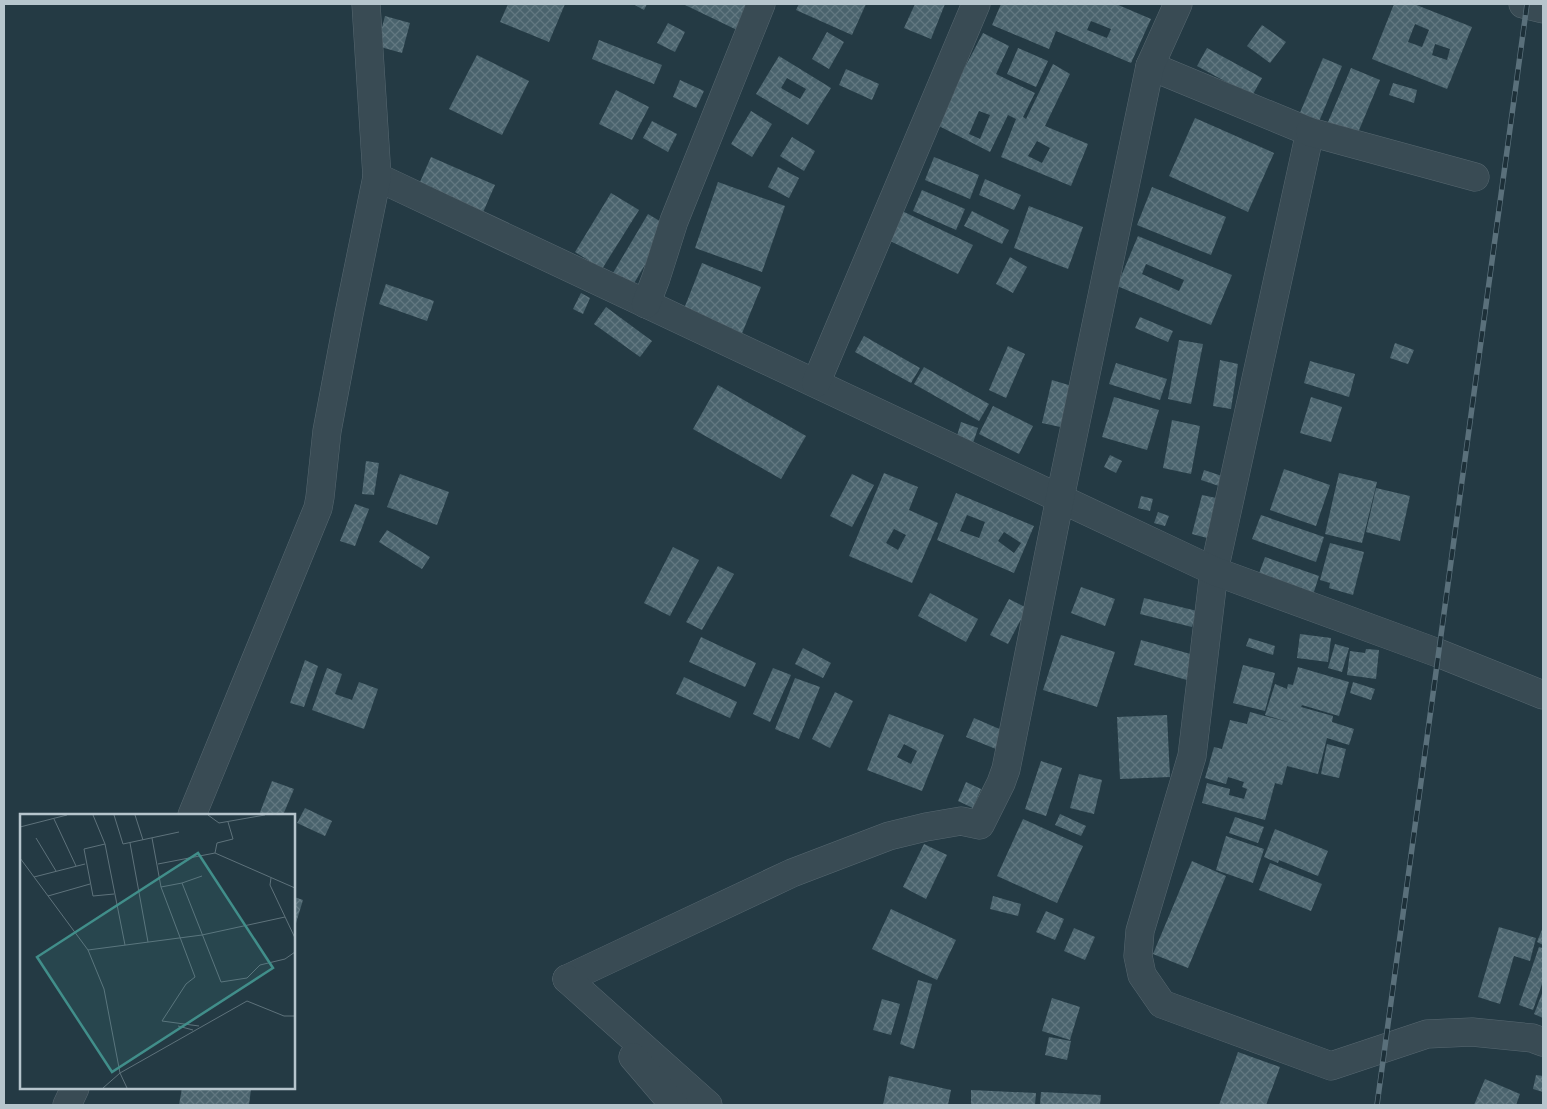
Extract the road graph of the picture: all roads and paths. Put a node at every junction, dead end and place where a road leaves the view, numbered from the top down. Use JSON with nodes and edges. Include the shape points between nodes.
{"nodes":[{"id":1,"x":366,"y":4,"type":"edge"},
{"id":2,"x":762,"y":4,"type":"edge"},
{"id":3,"x":976,"y":4,"type":"edge"},
{"id":4,"x":1178,"y":4,"type":"edge"},
{"id":5,"x":1523,"y":4,"type":"edge"},
{"id":6,"x":1543,"y":9,"type":"edge"},
{"id":7,"x":1150,"y":66,"type":"junction"},
{"id":8,"x":1310,"y":132,"type":"junction"},
{"id":9,"x":377,"y":177,"type":"junction"},
{"id":10,"x":1475,"y":177,"type":"dead end"},
{"id":11,"x":646,"y":304,"type":"junction"},
{"id":12,"x":816,"y":383,"type":"junction"},
{"id":13,"x":1060,"y":498,"type":"junction"},
{"id":14,"x":1214,"y":572,"type":"junction"},
{"id":15,"x":1543,"y":695,"type":"edge"},
{"id":16,"x":192,"y":814,"type":"edge"},
{"id":17,"x":567,"y":979,"type":"junction"},
{"id":18,"x":1543,"y":1042,"type":"edge"},
{"id":19,"x":75,"y":1089,"type":"edge"},
{"id":20,"x":67,"y":1105,"type":"edge"},
{"id":21,"x":674,"y":1105,"type":"edge"},
{"id":22,"x":708,"y":1105,"type":"edge"}],
"edges":[{"from":1,"to":9,"type":"street"},
{"from":2,"to":11,"type":"street","via":[[674,221]]},
{"from":3,"to":12,"type":"street"},
{"from":4,"to":7,"type":"street"},
{"from":5,"to":6,"type":"street"},
{"from":7,"to":8,"type":"street"},
{"from":7,"to":13,"type":"street"},
{"from":8,"to":10,"type":"street"},
{"from":8,"to":14,"type":"street"},
{"from":9,"to":11,"type":"street"},
{"from":9,"to":16,"type":"street","via":[[327,431],[318,508]]},
{"from":11,"to":12,"type":"street"},
{"from":12,"to":13,"type":"street"},
{"from":13,"to":14,"type":"street"},
{"from":13,"to":17,"type":"street","via":[[1006,769],[980,825],[961,821],[889,836],[792,873]]},
{"from":14,"to":15,"type":"street","via":[[1438,653]]},
{"from":14,"to":18,"type":"street","via":[[1192,756],[1140,931],[1138,956],[1142,976],[1162,1004],[1331,1066],[1427,1034],[1472,1032]]},
{"from":17,"to":21,"type":"street"},
{"from":17,"to":22,"type":"street"},
{"from":19,"to":20,"type":"street"}]}
